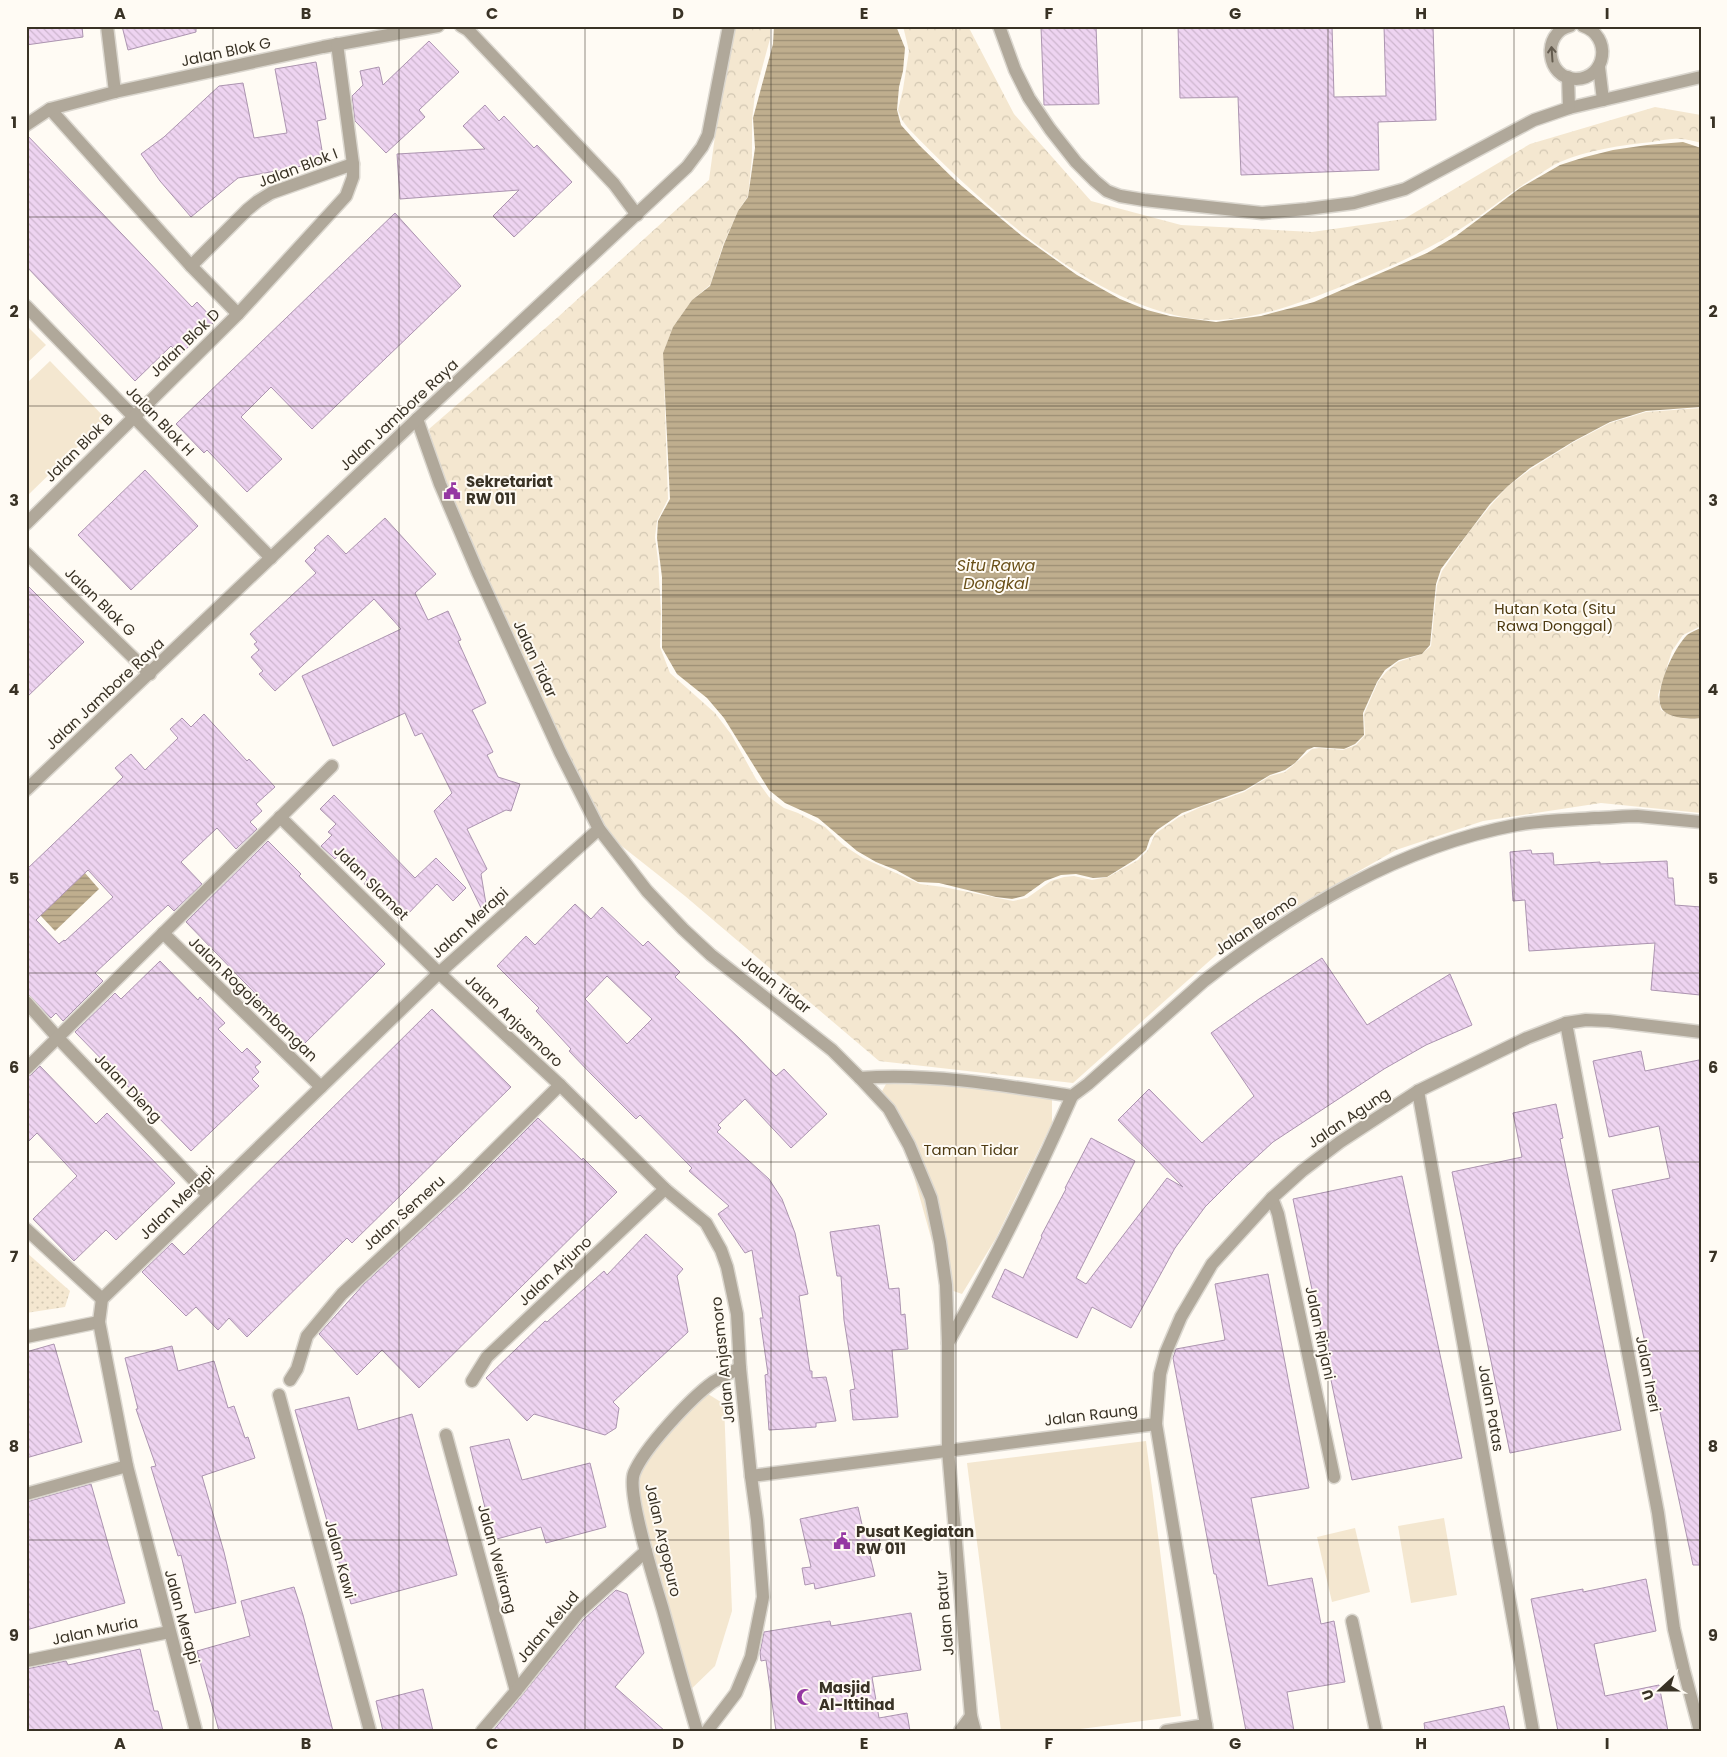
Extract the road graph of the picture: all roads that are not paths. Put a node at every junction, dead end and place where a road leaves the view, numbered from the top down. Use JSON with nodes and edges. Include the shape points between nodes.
{"nodes":[{"id":1,"x":107,"y":26,"type":"edge"},
{"id":2,"x":438,"y":26,"type":"edge"},
{"id":3,"x":461,"y":26,"type":"edge"},
{"id":4,"x":729,"y":26,"type":"edge"},
{"id":5,"x":999,"y":26,"type":"edge"},
{"id":6,"x":1567,"y":27,"type":"edge"},
{"id":7,"x":1587,"y":27,"type":"edge"},
{"id":8,"x":337,"y":44,"type":"junction"},
{"id":9,"x":1599,"y":67,"type":"junction"},
{"id":10,"x":1568,"y":77,"type":"junction"},
{"id":11,"x":1701,"y":77,"type":"edge"},
{"id":12,"x":115,"y":92,"type":"junction"},
{"id":13,"x":1604,"y":100,"type":"junction"},
{"id":14,"x":1570,"y":108,"type":"junction"},
{"id":15,"x":50,"y":109,"type":"junction"},
{"id":16,"x":26,"y":125,"type":"edge"},
{"id":17,"x":353,"y":164,"type":"junction"},
{"id":18,"x":636,"y":215,"type":"junction"},
{"id":19,"x":191,"y":266,"type":"junction"},
{"id":20,"x":26,"y":306,"type":"edge"},
{"id":21,"x":238,"y":314,"type":"junction"},
{"id":22,"x":134,"y":416,"type":"junction"},
{"id":23,"x":417,"y":419,"type":"junction"},
{"id":24,"x":26,"y":524,"type":"edge"},
{"id":25,"x":26,"y":554,"type":"edge"},
{"id":26,"x":271,"y":558,"type":"junction"},
{"id":27,"x":150,"y":674,"type":"junction"},
{"id":28,"x":332,"y":766,"type":"dead end"},
{"id":29,"x":26,"y":790,"type":"edge"},
{"id":30,"x":280,"y":817,"type":"junction"},
{"id":31,"x":1701,"y":822,"type":"edge"},
{"id":32,"x":599,"y":829,"type":"junction"},
{"id":33,"x":163,"y":933,"type":"junction"},
{"id":34,"x":439,"y":973,"type":"junction"},
{"id":35,"x":26,"y":1002,"type":"edge"},
{"id":36,"x":1566,"y":1023,"type":"junction"},
{"id":37,"x":1701,"y":1032,"type":"edge"},
{"id":38,"x":58,"y":1038,"type":"junction"},
{"id":39,"x":26,"y":1069,"type":"edge"},
{"id":40,"x":860,"y":1078,"type":"junction"},
{"id":41,"x":560,"y":1085,"type":"junction"},
{"id":42,"x":321,"y":1087,"type":"junction"},
{"id":43,"x":1418,"y":1091,"type":"junction"},
{"id":44,"x":1072,"y":1096,"type":"junction"},
{"id":45,"x":665,"y":1189,"type":"junction"},
{"id":46,"x":208,"y":1195,"type":"junction"},
{"id":47,"x":1272,"y":1198,"type":"junction"},
{"id":48,"x":26,"y":1229,"type":"edge"},
{"id":49,"x":102,"y":1299,"type":"junction"},
{"id":50,"x":99,"y":1322,"type":"junction"},
{"id":51,"x":26,"y":1337,"type":"edge"},
{"id":52,"x":948,"y":1343,"type":"junction"},
{"id":53,"x":740,"y":1368,"type":"junction"},
{"id":54,"x":290,"y":1380,"type":"dead end"},
{"id":55,"x":472,"y":1380,"type":"dead end"},
{"id":56,"x":279,"y":1395,"type":"dead end"},
{"id":57,"x":1156,"y":1424,"type":"junction"},
{"id":58,"x":446,"y":1435,"type":"dead end"},
{"id":59,"x":948,"y":1450,"type":"junction"},
{"id":60,"x":126,"y":1466,"type":"junction"},
{"id":61,"x":751,"y":1476,"type":"junction"},
{"id":62,"x":1334,"y":1477,"type":"dead end"},
{"id":63,"x":26,"y":1494,"type":"edge"},
{"id":64,"x":646,"y":1551,"type":"junction"},
{"id":65,"x":1352,"y":1621,"type":"dead end"},
{"id":66,"x":169,"y":1632,"type":"junction"},
{"id":67,"x":26,"y":1661,"type":"edge"},
{"id":68,"x":516,"y":1691,"type":"junction"},
{"id":69,"x":971,"y":1716,"type":"junction"},
{"id":70,"x":1207,"y":1728,"type":"edge"},
{"id":71,"x":196,"y":1731,"type":"edge"},
{"id":72,"x":370,"y":1731,"type":"edge"},
{"id":73,"x":482,"y":1731,"type":"edge"},
{"id":74,"x":697,"y":1731,"type":"edge"},
{"id":75,"x":707,"y":1731,"type":"edge"},
{"id":76,"x":960,"y":1731,"type":"edge"},
{"id":77,"x":975,"y":1731,"type":"edge"},
{"id":78,"x":1166,"y":1731,"type":"edge"},
{"id":79,"x":1376,"y":1731,"type":"edge"},
{"id":80,"x":1533,"y":1731,"type":"edge"},
{"id":81,"x":1700,"y":1731,"type":"edge"}],
"edges":[{"from":1,"to":12,"type":"street"},
{"from":2,"to":8,"type":"street","name":"Jalan Blok G"},
{"from":3,"to":18,"type":"street","via":[[614,184]]},
{"from":4,"to":18,"type":"street","name":"Jalan Jambore Raya","via":[[712,121],[702,147],[687,167]]},
{"from":5,"to":14,"type":"street","via":[[1029,98],[1076,162],[1107,191],[1144,200],[1262,213],[1307,210],[1371,199],[1405,189],[1534,120]]},
{"from":10,"to":6,"type":"street","one_way":true,"via":[[1560,73],[1550,57],[1550,48],[1558,32]]},
{"from":7,"to":9,"type":"street","via":[[1596,34],[1603,50]]},
{"from":8,"to":12,"type":"street","name":"Jalan Blok G"},
{"from":8,"to":17,"type":"street","name":"Jalan Blok I"},
{"from":9,"to":10,"type":"street","via":[[1585,77]]},
{"from":9,"to":13,"type":"street"},
{"from":10,"to":14,"type":"street"},
{"from":11,"to":13,"type":"street"},
{"from":12,"to":15,"type":"street","name":"Jalan Blok G"},
{"from":13,"to":14,"type":"street"},
{"from":15,"to":16,"type":"street","name":"Jalan Blok G"},
{"from":15,"to":19,"type":"street"},
{"from":17,"to":19,"type":"street","name":"Jalan Blok I","via":[[258,200]]},
{"from":17,"to":21,"type":"street","name":"Jalan Blok I","via":[[354,177],[346,196]]},
{"from":18,"to":23,"type":"street","name":"Jalan Jambore Raya"},
{"from":19,"to":21,"type":"street"},
{"from":20,"to":22,"type":"street","name":"Jalan Blok H"},
{"from":21,"to":22,"type":"street","name":"Jalan Blok D"},
{"from":22,"to":24,"type":"street","name":"Jalan Blok B"},
{"from":22,"to":26,"type":"street","name":"Jalan Blok H"},
{"from":23,"to":26,"type":"street","name":"Jalan Jambore Raya"},
{"from":23,"to":32,"type":"street","name":"Jalan Tidar","via":[[440,484],[478,573]]},
{"from":25,"to":27,"type":"street","name":"Jalan Blok G"},
{"from":26,"to":27,"type":"street","name":"Jalan Jambore Raya"},
{"from":27,"to":29,"type":"street","name":"Jalan Jambore Raya"},
{"from":28,"to":30,"type":"street"},
{"from":30,"to":33,"type":"street"},
{"from":30,"to":34,"type":"street","name":"Jalan Slamet"},
{"from":31,"to":44,"type":"street","name":"Jalan Bromo","via":[[1634,816],[1518,825],[1475,834],[1390,865],[1279,926],[1204,981]]},
{"from":32,"to":34,"type":"street","name":"Jalan Merapi"},
{"from":32,"to":40,"type":"street","name":"Jalan Tidar","via":[[647,891],[683,929],[711,955],[832,1050]]},
{"from":33,"to":38,"type":"street"},
{"from":33,"to":42,"type":"street","name":"Jalan Rogojembangan"},
{"from":34,"to":41,"type":"street","name":"Jalan Anjasmoro"},
{"from":34,"to":42,"type":"street","name":"Jalan Merapi"},
{"from":35,"to":38,"type":"street","name":"Jalan Dieng"},
{"from":36,"to":37,"type":"street","name":"Jalan Agung","via":[[1609,1021]]},
{"from":36,"to":43,"type":"street","name":"Jalan Agung","via":[[1527,1038]]},
{"from":36,"to":81,"type":"street","name":"Jalan Ineri","via":[[1658,1513],[1674,1629]]},
{"from":38,"to":39,"type":"street"},
{"from":38,"to":46,"type":"street","name":"Jalan Dieng"},
{"from":40,"to":44,"type":"street","via":[[895,1076],[969,1081]]},
{"from":40,"to":52,"type":"street","name":"Jalan Tidar","via":[[889,1109],[909,1145],[931,1198],[946,1285]]},
{"from":41,"to":45,"type":"street","name":"Jalan Anjasmoro"},
{"from":41,"to":54,"type":"street","name":"Jalan Semeru","via":[[473,1172],[342,1294],[307,1336],[297,1369]]},
{"from":42,"to":46,"type":"street","name":"Jalan Merapi"},
{"from":43,"to":47,"type":"street","name":"Jalan Agung","via":[[1340,1142]]},
{"from":43,"to":80,"type":"street","name":"Jalan Patas"},
{"from":44,"to":52,"type":"street","via":[[1014,1221]]},
{"from":45,"to":53,"type":"street","name":"Jalan Anjasmoro","via":[[706,1223],[721,1250],[736,1306]]},
{"from":45,"to":55,"type":"street","name":"Jalan Arjuno","via":[[487,1357]]},
{"from":46,"to":49,"type":"street","name":"Jalan Merapi"},
{"from":47,"to":57,"type":"street","name":"Jalan Agung","via":[[1212,1264],[1180,1318],[1160,1374]]},
{"from":47,"to":62,"type":"street","name":"Jalan Rinjani"},
{"from":48,"to":49,"type":"street"},
{"from":49,"to":50,"type":"street","name":"Jalan Merapi"},
{"from":50,"to":51,"type":"street"},
{"from":50,"to":60,"type":"street","name":"Jalan Merapi"},
{"from":52,"to":59,"type":"street","name":"Jalan Batur"},
{"from":53,"to":61,"type":"street","name":"Jalan Anjasmoro"},
{"from":53,"to":64,"type":"street","name":"Jalan Argopuro","via":[[713,1382],[682,1411],[664,1430],[633,1474],[634,1500]]},
{"from":56,"to":72,"type":"street","name":"Jalan Kawi"},
{"from":57,"to":59,"type":"street","name":"Jalan Raung"},
{"from":57,"to":70,"type":"street","name":"Jalan Raung"},
{"from":58,"to":68,"type":"street","name":"Jalan Welirang"},
{"from":59,"to":61,"type":"street","name":"Jalan Raung"},
{"from":59,"to":69,"type":"street","name":"Jalan Batur"},
{"from":60,"to":63,"type":"street"},
{"from":60,"to":66,"type":"street","name":"Jalan Merapi"},
{"from":61,"to":75,"type":"street","name":"Jalan Anjasmoro","via":[[763,1597],[751,1657],[736,1692]]},
{"from":64,"to":68,"type":"street","name":"Jalan Kelud","via":[[578,1612]]},
{"from":64,"to":74,"type":"street","name":"Jalan Argopuro"},
{"from":65,"to":79,"type":"street"},
{"from":66,"to":67,"type":"street","name":"Jalan Muria"},
{"from":66,"to":71,"type":"street","name":"Jalan Merapi"},
{"from":68,"to":73,"type":"street","name":"Jalan Kelud"},
{"from":69,"to":76,"type":"street"},
{"from":69,"to":77,"type":"street","name":"Jalan Batur"},
{"from":70,"to":78,"type":"street"}]}
